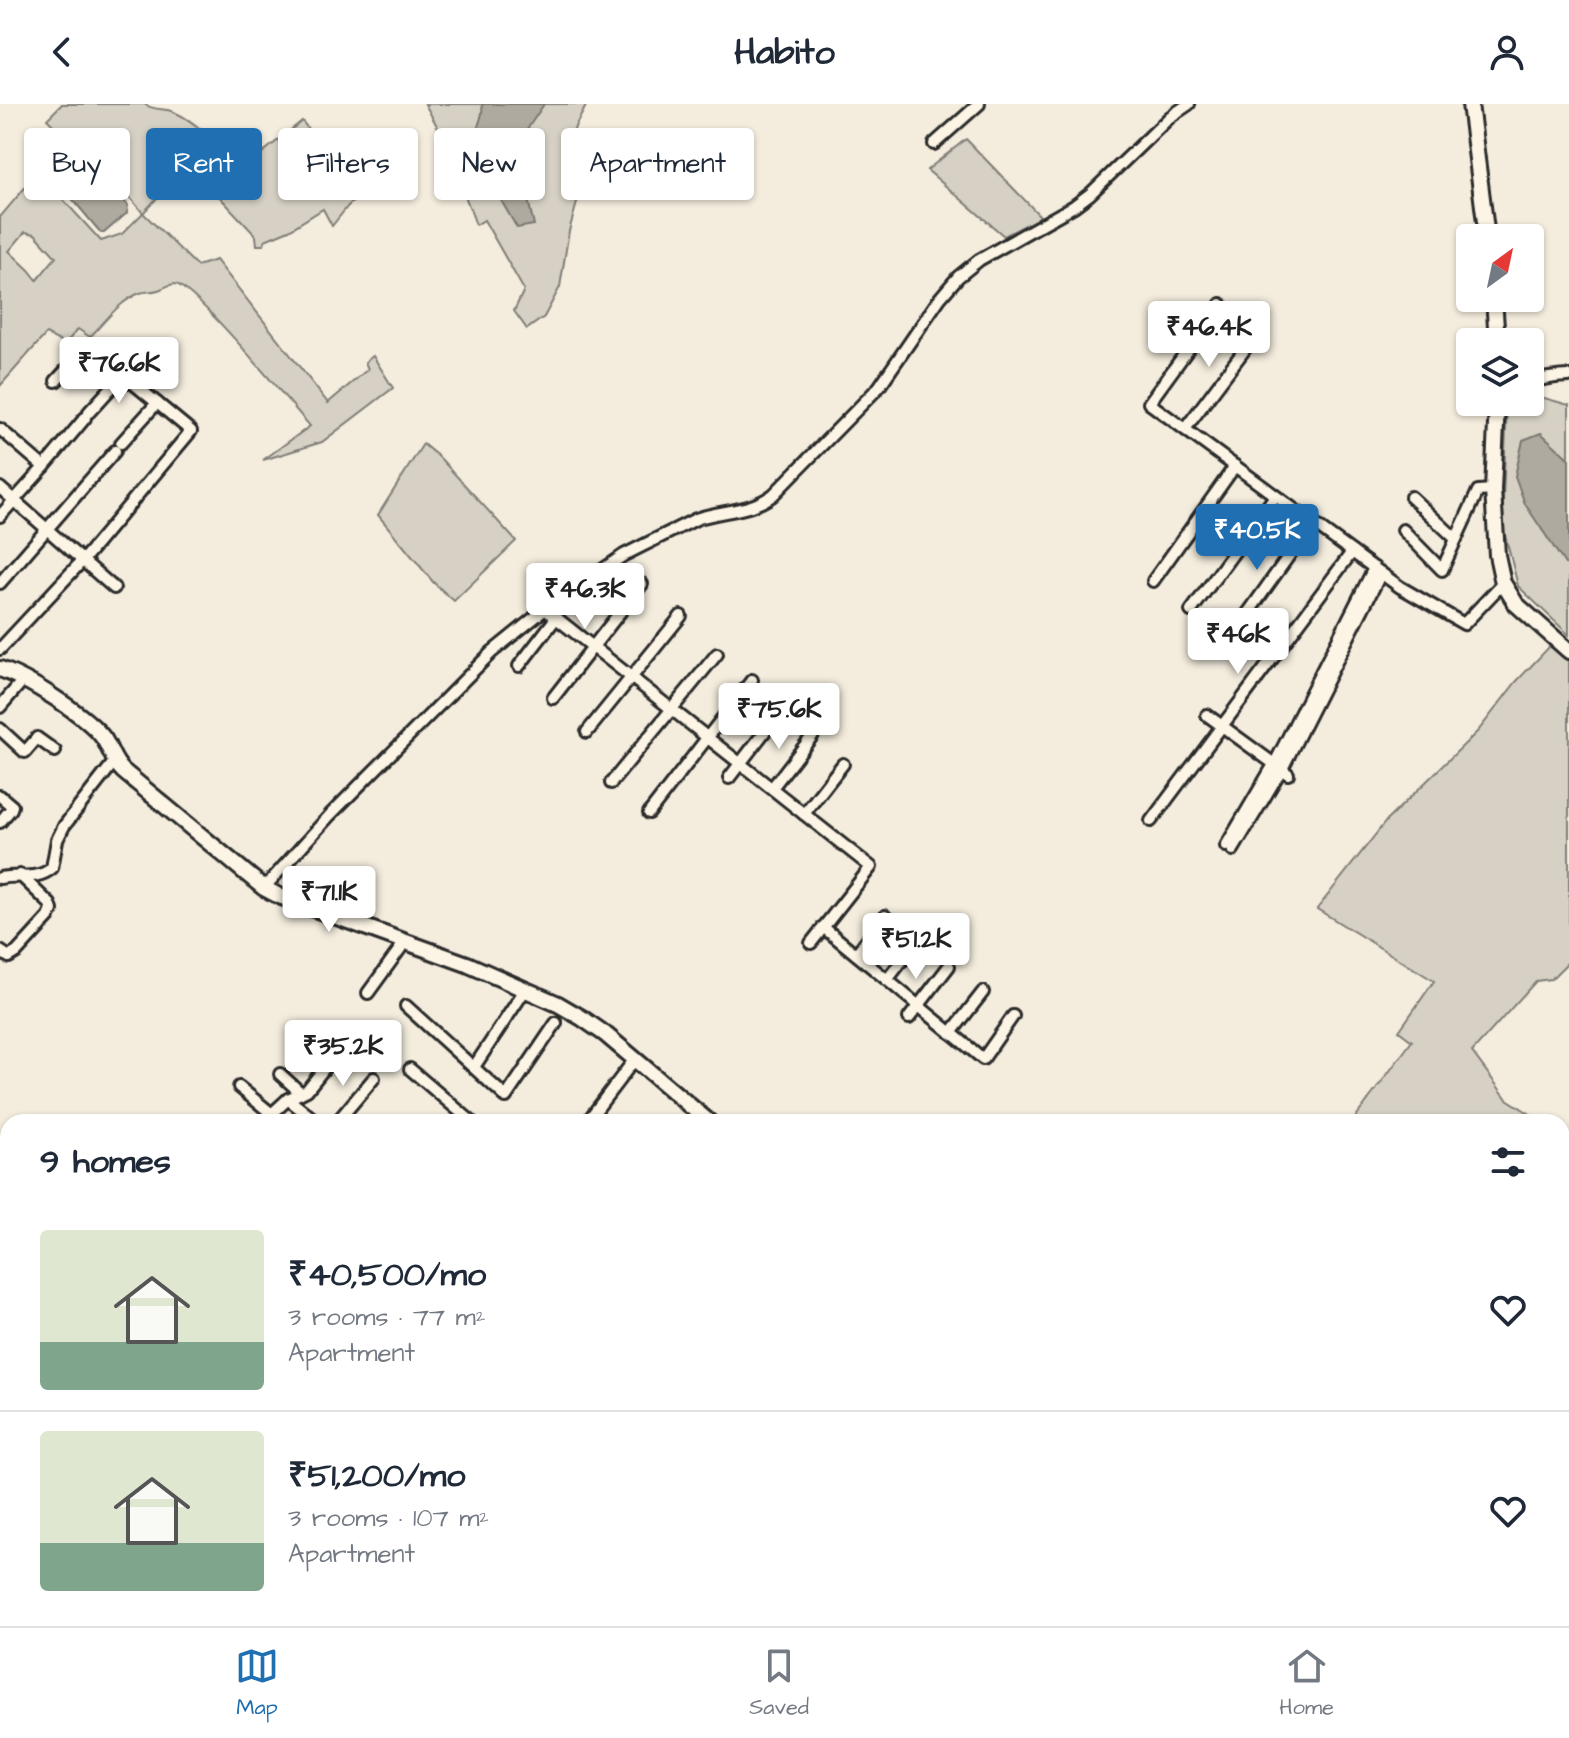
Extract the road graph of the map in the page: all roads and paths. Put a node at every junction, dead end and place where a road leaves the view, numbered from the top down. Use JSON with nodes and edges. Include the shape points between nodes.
{"nodes":[{"id":1,"x":979,"y":104,"type":"edge"},
{"id":2,"x":1189,"y":104,"type":"edge"},
{"id":3,"x":1470,"y":104,"type":"edge"},
{"id":4,"x":934,"y":144,"type":"dead end"},
{"id":5,"x":1485,"y":224,"type":"edge"},
{"id":6,"x":1221,"y":304,"type":"dead end"},
{"id":7,"x":1260,"y":329,"type":"dead end"},
{"id":8,"x":123,"y":375,"type":"junction"},
{"id":9,"x":1569,"y":376,"type":"edge"},
{"id":10,"x":1544,"y":380,"type":"edge"},
{"id":11,"x":56,"y":381,"type":"dead end"},
{"id":12,"x":157,"y":403,"type":"junction"},
{"id":13,"x":1496,"y":416,"type":"edge"},
{"id":14,"x":0,"y":429,"type":"edge"},
{"id":15,"x":1185,"y":429,"type":"junction"},
{"id":16,"x":1235,"y":466,"type":"junction"},
{"id":17,"x":44,"y":467,"type":"junction"},
{"id":18,"x":0,"y":488,"type":"edge"},
{"id":19,"x":1493,"y":490,"type":"junction"},
{"id":20,"x":1275,"y":496,"type":"junction"},
{"id":21,"x":1411,"y":497,"type":"dead end"},
{"id":22,"x":14,"y":500,"type":"junction"},
{"id":23,"x":0,"y":516,"type":"edge"},
{"id":24,"x":1312,"y":523,"type":"junction"},
{"id":25,"x":47,"y":529,"type":"junction"},
{"id":26,"x":1403,"y":530,"type":"dead end"},
{"id":27,"x":1456,"y":539,"type":"junction"},
{"id":28,"x":1352,"y":552,"type":"junction"},
{"id":29,"x":83,"y":560,"type":"junction"},
{"id":30,"x":1377,"y":570,"type":"junction"},
{"id":31,"x":1153,"y":581,"type":"dead end"},
{"id":32,"x":0,"y":583,"type":"edge"},
{"id":33,"x":1503,"y":583,"type":"junction"},
{"id":34,"x":642,"y":584,"type":"dead end"},
{"id":35,"x":114,"y":588,"type":"dead end"},
{"id":36,"x":545,"y":609,"type":"junction"},
{"id":37,"x":1191,"y":611,"type":"dead end"},
{"id":38,"x":681,"y":616,"type":"dead end"},
{"id":39,"x":556,"y":618,"type":"junction"},
{"id":40,"x":1229,"y":640,"type":"dead end"},
{"id":41,"x":593,"y":647,"type":"junction"},
{"id":42,"x":0,"y":649,"type":"edge"},
{"id":43,"x":1569,"y":651,"type":"edge"},
{"id":44,"x":717,"y":654,"type":"dead end"},
{"id":45,"x":519,"y":666,"type":"dead end"},
{"id":46,"x":0,"y":669,"type":"edge"},
{"id":47,"x":632,"y":678,"type":"junction"},
{"id":48,"x":24,"y":679,"type":"junction"},
{"id":49,"x":752,"y":680,"type":"dead end"},
{"id":50,"x":553,"y":698,"type":"dead end"},
{"id":51,"x":0,"y":707,"type":"edge"},
{"id":52,"x":672,"y":709,"type":"junction"},
{"id":53,"x":782,"y":709,"type":"dead end"},
{"id":54,"x":1207,"y":715,"type":"dead end"},
{"id":55,"x":1222,"y":726,"type":"junction"},
{"id":56,"x":0,"y":729,"type":"edge"},
{"id":57,"x":587,"y":732,"type":"dead end"},
{"id":58,"x":813,"y":735,"type":"dead end"},
{"id":59,"x":707,"y":737,"type":"junction"},
{"id":60,"x":55,"y":751,"type":"dead end"},
{"id":61,"x":114,"y":762,"type":"junction"},
{"id":62,"x":740,"y":764,"type":"junction"},
{"id":63,"x":843,"y":764,"type":"dead end"},
{"id":64,"x":1281,"y":769,"type":"junction"},
{"id":65,"x":729,"y":778,"type":"dead end"},
{"id":66,"x":611,"y":783,"type":"dead end"},
{"id":67,"x":772,"y":788,"type":"junction"},
{"id":68,"x":0,"y":796,"type":"edge"},
{"id":69,"x":649,"y":813,"type":"dead end"},
{"id":70,"x":804,"y":814,"type":"junction"},
{"id":71,"x":1151,"y":821,"type":"dead end"},
{"id":72,"x":0,"y":822,"type":"edge"},
{"id":73,"x":1229,"y":848,"type":"dead end"},
{"id":74,"x":20,"y":875,"type":"junction"},
{"id":75,"x":0,"y":878,"type":"edge"},
{"id":76,"x":264,"y":888,"type":"junction"},
{"id":77,"x":885,"y":916,"type":"dead end"},
{"id":78,"x":823,"y":927,"type":"junction"},
{"id":79,"x":917,"y":941,"type":"dead end"},
{"id":80,"x":405,"y":942,"type":"junction"},
{"id":81,"x":811,"y":943,"type":"dead end"},
{"id":82,"x":0,"y":951,"type":"edge"},
{"id":83,"x":856,"y":954,"type":"junction"},
{"id":84,"x":949,"y":966,"type":"dead end"},
{"id":85,"x":887,"y":980,"type":"junction"},
{"id":86,"x":525,"y":990,"type":"junction"},
{"id":87,"x":983,"y":992,"type":"dead end"},
{"id":88,"x":368,"y":993,"type":"dead end"},
{"id":89,"x":406,"y":1006,"type":"dead end"},
{"id":90,"x":918,"y":1006,"type":"junction"},
{"id":91,"x":1013,"y":1016,"type":"dead end"},
{"id":92,"x":909,"y":1018,"type":"dead end"},
{"id":93,"x":556,"y":1023,"type":"dead end"},
{"id":94,"x":951,"y":1033,"type":"junction"},
{"id":95,"x":338,"y":1051,"type":"dead end"},
{"id":96,"x":635,"y":1059,"type":"junction"},
{"id":97,"x":474,"y":1067,"type":"junction"},
{"id":98,"x":410,"y":1069,"type":"dead end"},
{"id":99,"x":280,"y":1074,"type":"dead end"},
{"id":100,"x":374,"y":1078,"type":"dead end"},
{"id":101,"x":239,"y":1087,"type":"dead end"},
{"id":102,"x":301,"y":1093,"type":"junction"},
{"id":103,"x":288,"y":1099,"type":"junction"},
{"id":104,"x":264,"y":1114,"type":"edge"},
{"id":105,"x":272,"y":1114,"type":"edge"},
{"id":106,"x":307,"y":1114,"type":"edge"},
{"id":107,"x":344,"y":1114,"type":"edge"},
{"id":108,"x":463,"y":1114,"type":"edge"},
{"id":109,"x":593,"y":1114,"type":"edge"},
{"id":110,"x":700,"y":1114,"type":"edge"}],
"edges":[{"from":1,"to":4,"type":"street"},
{"from":2,"to":36,"type":"street","via":[[1074,206],[958,277],[879,387],[773,495],[751,508],[696,519],[648,542]]},
{"from":3,"to":5,"type":"street"},
{"from":6,"to":15,"type":"street","via":[[1149,403]]},
{"from":7,"to":15,"type":"street"},
{"from":8,"to":11,"type":"street","via":[[88,346]]},
{"from":8,"to":12,"type":"street"},
{"from":8,"to":17,"type":"street"},
{"from":9,"to":10,"type":"street"},
{"from":12,"to":25,"type":"street"},
{"from":12,"to":29,"type":"street","via":[[191,431]]},
{"from":13,"to":19,"type":"street"},
{"from":14,"to":17,"type":"street"},
{"from":15,"to":16,"type":"street"},
{"from":16,"to":20,"type":"street"},
{"from":16,"to":31,"type":"street"},
{"from":17,"to":22,"type":"street"},
{"from":18,"to":22,"type":"street"},
{"from":19,"to":27,"type":"street","via":[[1478,491]]},
{"from":19,"to":33,"type":"street"},
{"from":20,"to":24,"type":"street"},
{"from":20,"to":37,"type":"street"},
{"from":21,"to":27,"type":"street"},
{"from":22,"to":23,"type":"street"},
{"from":22,"to":25,"type":"street"},
{"from":24,"to":28,"type":"street"},
{"from":24,"to":40,"type":"street"},
{"from":25,"to":29,"type":"street"},
{"from":25,"to":32,"type":"street"},
{"from":26,"to":27,"type":"street","via":[[1442,570]]},
{"from":28,"to":30,"type":"street"},
{"from":28,"to":55,"type":"street"},
{"from":29,"to":35,"type":"street"},
{"from":29,"to":42,"type":"street"},
{"from":30,"to":33,"type":"street","via":[[1464,624]]},
{"from":30,"to":64,"type":"street"},
{"from":33,"to":43,"type":"street","via":[[1527,615]]},
{"from":34,"to":41,"type":"street"},
{"from":36,"to":39,"type":"street"},
{"from":36,"to":76,"type":"street","via":[[492,652]]},
{"from":38,"to":47,"type":"street"},
{"from":39,"to":41,"type":"street"},
{"from":39,"to":45,"type":"street"},
{"from":41,"to":47,"type":"street"},
{"from":41,"to":50,"type":"street"},
{"from":44,"to":52,"type":"street"},
{"from":46,"to":48,"type":"street"},
{"from":47,"to":52,"type":"street"},
{"from":47,"to":57,"type":"street"},
{"from":48,"to":51,"type":"street"},
{"from":48,"to":61,"type":"street","via":[[91,725]]},
{"from":49,"to":59,"type":"street"},
{"from":52,"to":59,"type":"street"},
{"from":52,"to":66,"type":"street"},
{"from":53,"to":62,"type":"street"},
{"from":54,"to":55,"type":"street"},
{"from":55,"to":64,"type":"street"},
{"from":55,"to":71,"type":"street"},
{"from":56,"to":60,"type":"street","via":[[25,752],[37,738]]},
{"from":58,"to":67,"type":"street"},
{"from":59,"to":62,"type":"street"},
{"from":59,"to":69,"type":"street"},
{"from":61,"to":74,"type":"street","via":[[64,826],[52,868],[35,877]]},
{"from":61,"to":76,"type":"street"},
{"from":62,"to":65,"type":"street"},
{"from":62,"to":67,"type":"street"},
{"from":63,"to":70,"type":"street"},
{"from":64,"to":73,"type":"street"},
{"from":67,"to":70,"type":"street"},
{"from":68,"to":72,"type":"street","via":[[12,806]]},
{"from":70,"to":78,"type":"street","via":[[871,867]]},
{"from":74,"to":75,"type":"street"},
{"from":74,"to":82,"type":"street","via":[[52,910],[17,952],[9,957]]},
{"from":76,"to":80,"type":"street"},
{"from":77,"to":83,"type":"street"},
{"from":78,"to":81,"type":"street"},
{"from":78,"to":83,"type":"street"},
{"from":79,"to":85,"type":"street"},
{"from":80,"to":86,"type":"street"},
{"from":80,"to":88,"type":"street"},
{"from":83,"to":85,"type":"street"},
{"from":84,"to":90,"type":"street"},
{"from":85,"to":90,"type":"street"},
{"from":86,"to":96,"type":"street","via":[[582,1018]]},
{"from":86,"to":97,"type":"street"},
{"from":87,"to":94,"type":"street"},
{"from":89,"to":97,"type":"street"},
{"from":90,"to":92,"type":"street"},
{"from":90,"to":94,"type":"street"},
{"from":91,"to":94,"type":"street","via":[[983,1059]]},
{"from":93,"to":97,"type":"street","via":[[506,1097]]},
{"from":95,"to":102,"type":"street"},
{"from":96,"to":109,"type":"street"},
{"from":96,"to":110,"type":"street"},
{"from":98,"to":108,"type":"street"},
{"from":99,"to":102,"type":"street"},
{"from":100,"to":107,"type":"street"},
{"from":101,"to":104,"type":"street"},
{"from":102,"to":103,"type":"street"},
{"from":103,"to":105,"type":"street"},
{"from":103,"to":106,"type":"street"}]}
